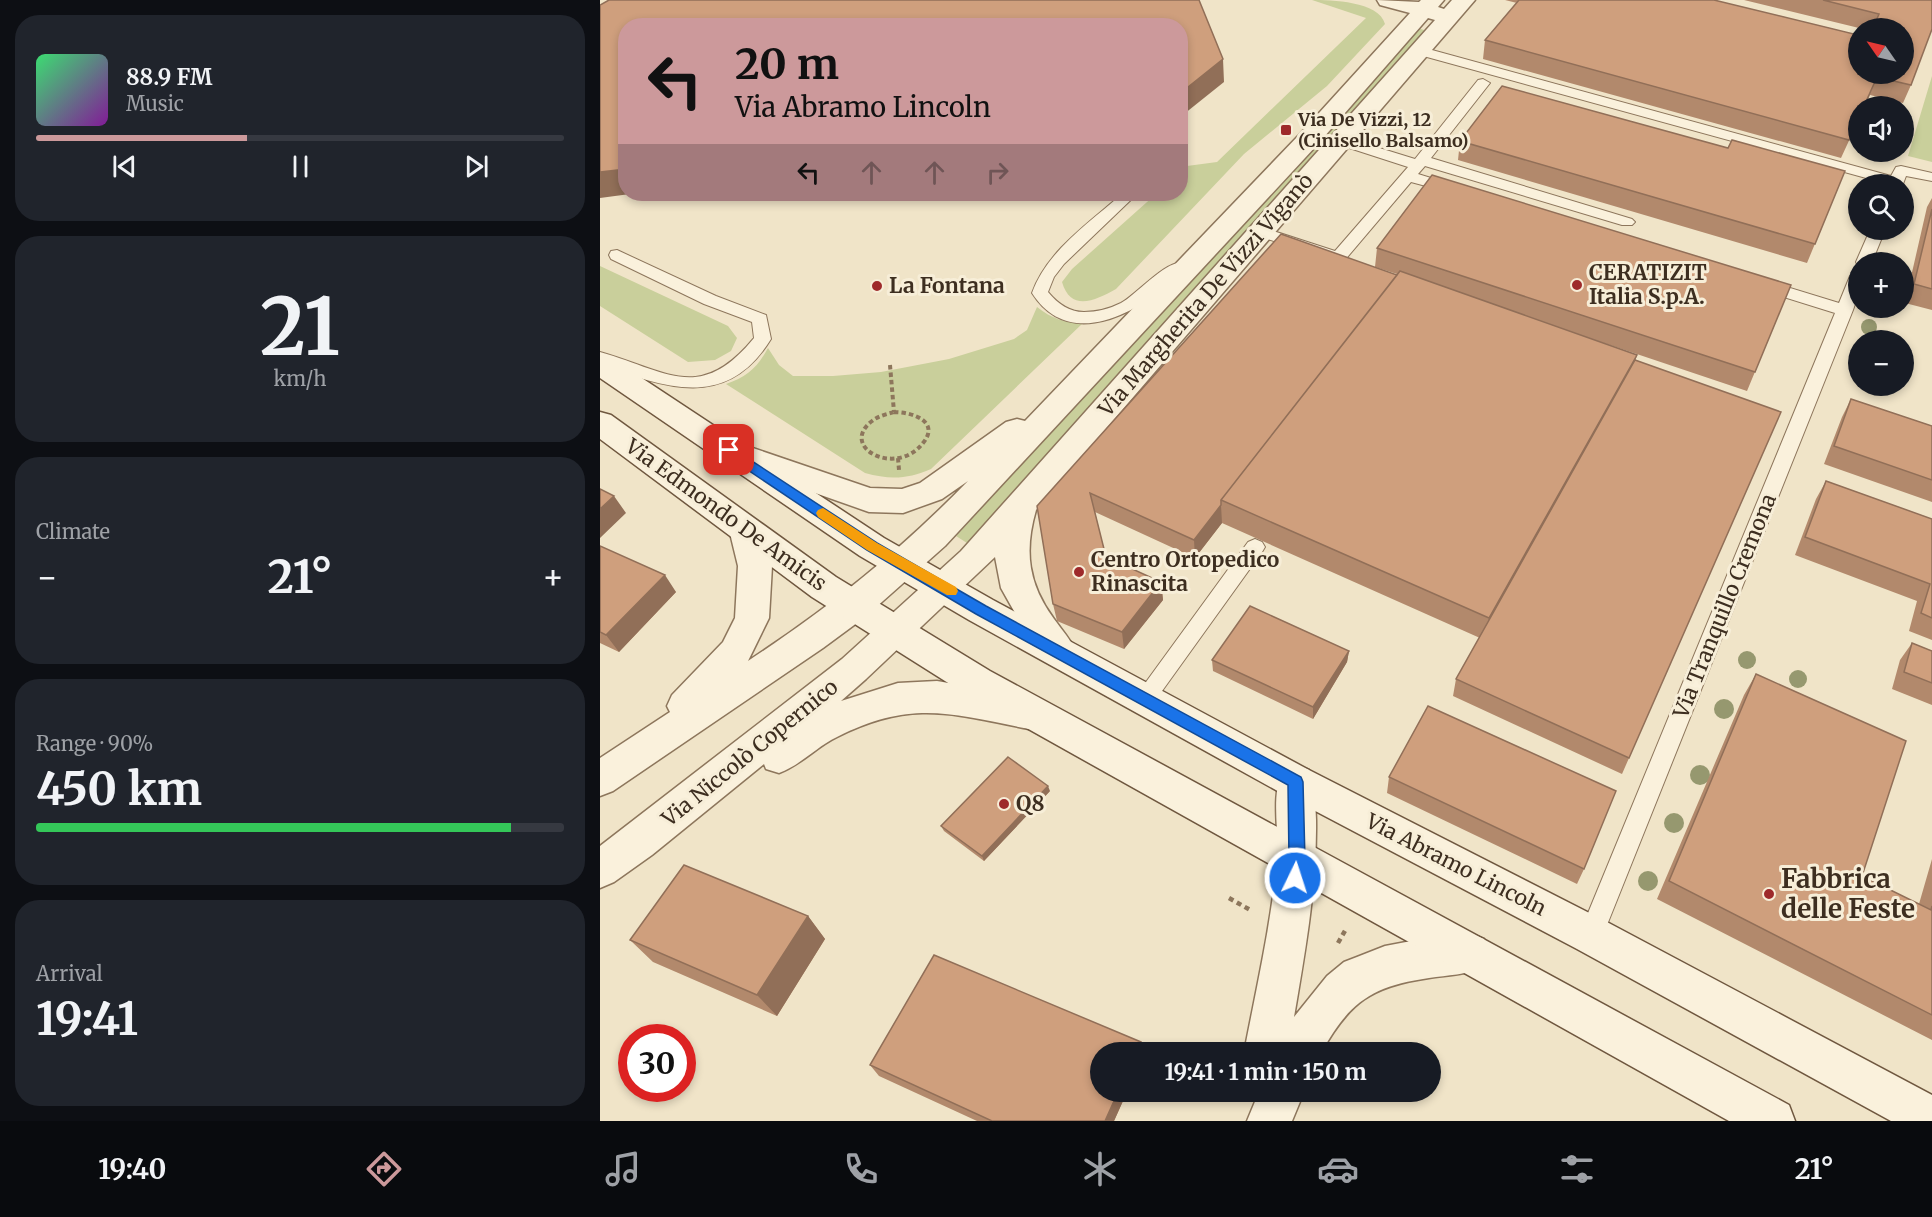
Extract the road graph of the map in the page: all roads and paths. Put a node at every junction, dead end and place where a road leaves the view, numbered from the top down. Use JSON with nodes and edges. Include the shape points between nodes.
{"nodes":[{"id":1,"x":1388,"y":0,"type":"edge"},
{"id":2,"x":1443,"y":7,"type":"edge"},
{"id":3,"x":1421,"y":51,"type":"junction"},
{"id":4,"x":1483,"y":83,"type":"dead end"},
{"id":5,"x":1342,"y":141,"type":"junction"},
{"id":6,"x":1416,"y":167,"type":"junction"},
{"id":7,"x":1879,"y":174,"type":"edge"},
{"id":8,"x":1932,"y":177,"type":"edge"},
{"id":9,"x":1914,"y":178,"type":"edge"},
{"id":10,"x":1465,"y":193,"type":"edge"},
{"id":11,"x":1122,"y":201,"type":"edge"},
{"id":12,"x":1628,"y":222,"type":"dead end"},
{"id":13,"x":1222,"y":232,"type":"junction"},
{"id":14,"x":1261,"y":232,"type":"junction"},
{"id":15,"x":616,"y":255,"type":"dead end"},
{"id":16,"x":1745,"y":279,"type":"edge"},
{"id":17,"x":1848,"y":302,"type":"edge"},
{"id":18,"x":1845,"y":310,"type":"junction"},
{"id":19,"x":600,"y":358,"type":"edge"},
{"id":20,"x":600,"y":364,"type":"edge"},
{"id":21,"x":890,"y":365,"type":"dead end"},
{"id":22,"x":1077,"y":387,"type":"junction"},
{"id":23,"x":894,"y":412,"type":"junction"},
{"id":24,"x":600,"y":423,"type":"edge"},
{"id":25,"x":729,"y":450,"type":"junction"},
{"id":26,"x":1021,"y":504,"type":"junction"},
{"id":27,"x":745,"y":529,"type":"junction"},
{"id":28,"x":1255,"y":547,"type":"edge"},
{"id":29,"x":903,"y":564,"type":"junction"},
{"id":30,"x":943,"y":586,"type":"junction"},
{"id":31,"x":853,"y":607,"type":"junction"},
{"id":32,"x":895,"y":631,"type":"junction"},
{"id":33,"x":1060,"y":653,"type":"junction"},
{"id":34,"x":1145,"y":699,"type":"junction"},
{"id":35,"x":1033,"y":714,"type":"junction"},
{"id":36,"x":636,"y":755,"type":"junction"},
{"id":37,"x":600,"y":779,"type":"edge"},
{"id":38,"x":1296,"y":782,"type":"junction"},
{"id":39,"x":638,"y":842,"type":"junction"},
{"id":40,"x":1297,"y":860,"type":"junction"},
{"id":41,"x":600,"y":869,"type":"edge"},
{"id":42,"x":1591,"y":935,"type":"junction"},
{"id":43,"x":1469,"y":953,"type":"junction"},
{"id":44,"x":1268,"y":1042,"type":"edge"},
{"id":45,"x":1305,"y":1042,"type":"edge"},
{"id":46,"x":1256,"y":1102,"type":"edge"},
{"id":47,"x":1278,"y":1102,"type":"edge"},
{"id":48,"x":1932,"y":1119,"type":"edge"},
{"id":49,"x":1252,"y":1121,"type":"edge"},
{"id":50,"x":1269,"y":1121,"type":"edge"},
{"id":51,"x":1773,"y":1121,"type":"edge"}],
"edges":[{"from":1,"to":2,"type":"street"},
{"from":2,"to":3,"type":"street","name":"Via Margherita De Vizzi Viganò"},
{"from":2,"to":13,"type":"street","name":"Via Margherita De Vizzi Viganò"},
{"from":3,"to":5,"type":"street","name":"Via Margherita De Vizzi Viganò"},
{"from":3,"to":7,"type":"lane"},
{"from":4,"to":6,"type":"lane"},
{"from":5,"to":6,"type":"lane"},
{"from":5,"to":14,"type":"street","name":"Via Margherita De Vizzi Viganò"},
{"from":6,"to":10,"type":"lane"},
{"from":6,"to":12,"type":"lane"},
{"from":6,"to":14,"type":"lane","via":[[1338,257]]},
{"from":8,"to":9,"type":"lane"},
{"from":11,"to":13,"type":"lane","via":[[1058,260],[1046,276],[1040,293],[1048,306],[1082,318],[1106,316],[1127,306]]},
{"from":13,"to":22,"type":"street","name":"Via Margherita De Vizzi Viganò"},
{"from":14,"to":26,"type":"street","name":"Via Margherita De Vizzi Viganò"},
{"from":15,"to":19,"type":"lane","via":[[760,319],[763,339],[749,358],[729,374],[706,382],[677,384]]},
{"from":16,"to":18,"type":"lane"},
{"from":17,"to":18,"type":"lane","name":"Via Tranquillo Cremona"},
{"from":18,"to":42,"type":"lane","name":"Via Tranquillo Cremona"},
{"from":20,"to":25,"type":"street"},
{"from":21,"to":23,"type":"path"},
{"from":22,"to":25,"type":"street","via":[[931,491],[903,501],[869,500]]},
{"from":22,"to":29,"type":"street","name":"Via Margherita De Vizzi Viganò","via":[[934,537]]},
{"from":23,"to":23,"type":"path","via":[[920,417],[928,430],[926,439],[916,451],[898,459],[874,457],[864,449],[863,431],[877,418]]},
{"from":24,"to":27,"type":"street","name":"Via Edmondo De Amicis"},
{"from":25,"to":29,"type":"street"},
{"from":26,"to":30,"type":"street","name":"Via Margherita De Vizzi Viganò","via":[[973,560]]},
{"from":26,"to":33,"type":"street","via":[[1012,542],[1014,575],[1023,604]]},
{"from":27,"to":31,"type":"street","name":"Via Edmondo De Amicis"},
{"from":27,"to":36,"type":"street","via":[[755,566],[752,618],[735,652]]},
{"from":28,"to":34,"type":"lane"},
{"from":29,"to":30,"type":"street","name":"Via Abramo Lincoln"},
{"from":29,"to":31,"type":"street","name":"Via Margherita De Vizzi Viganò"},
{"from":30,"to":32,"type":"street","name":"Via Niccolò Copernico"},
{"from":30,"to":33,"type":"street","name":"Via Abramo Lincoln"},
{"from":31,"to":32,"type":"street","name":"Via Edmondo De Amicis"},
{"from":31,"to":36,"type":"street"},
{"from":32,"to":35,"type":"street"},
{"from":32,"to":39,"type":"street","name":"Via Niccolò Copernico","via":[[854,669]]},
{"from":33,"to":34,"type":"street","name":"Via Abramo Lincoln"},
{"from":34,"to":38,"type":"street","name":"Via Abramo Lincoln"},
{"from":35,"to":39,"type":"street","via":[[936,696],[898,698],[847,714],[812,732],[699,818]]},
{"from":35,"to":40,"type":"street"},
{"from":36,"to":37,"type":"street"},
{"from":38,"to":40,"type":"street"},
{"from":38,"to":42,"type":"street","name":"Via Abramo Lincoln"},
{"from":39,"to":41,"type":"street","name":"Via Niccolò Copernico"},
{"from":40,"to":43,"type":"street"},
{"from":40,"to":44,"type":"street"},
{"from":42,"to":48,"type":"street","name":"Via Abramo Lincoln"},
{"from":43,"to":45,"type":"street","via":[[1412,960],[1358,978],[1324,1010]]},
{"from":43,"to":51,"type":"street"},
{"from":46,"to":49,"type":"street"},
{"from":47,"to":50,"type":"street"}]}
